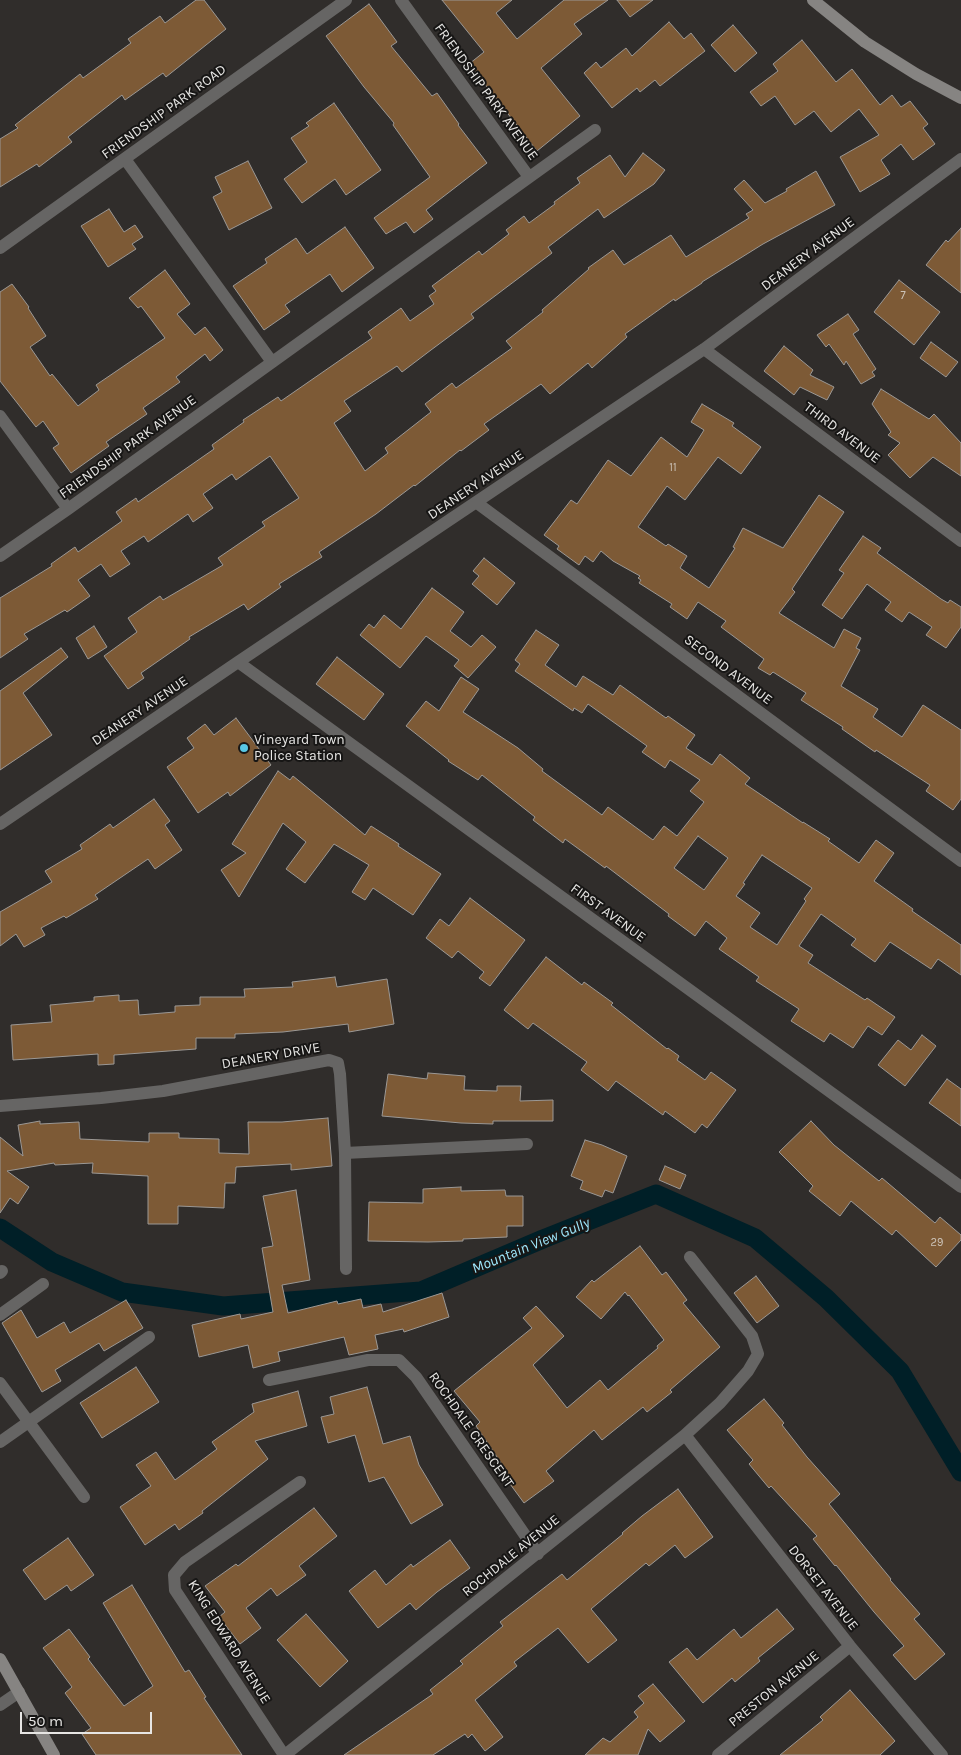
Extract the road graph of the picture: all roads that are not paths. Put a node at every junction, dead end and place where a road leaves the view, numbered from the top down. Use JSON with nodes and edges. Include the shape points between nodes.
{"nodes":[{"id":1,"x":346,"y":0,"type":"edge"},
{"id":2,"x":401,"y":0,"type":"edge"},
{"id":3,"x":813,"y":0,"type":"edge"},
{"id":4,"x":961,"y":98,"type":"edge"},
{"id":5,"x":594,"y":130,"type":"dead end"},
{"id":6,"x":125,"y":159,"type":"junction"},
{"id":7,"x":961,"y":159,"type":"edge"},
{"id":8,"x":530,"y":177,"type":"junction"},
{"id":9,"x":0,"y":248,"type":"edge"},
{"id":10,"x":704,"y":349,"type":"junction"},
{"id":11,"x":272,"y":362,"type":"junction"},
{"id":12,"x":0,"y":416,"type":"edge"},
{"id":13,"x":478,"y":503,"type":"junction"},
{"id":14,"x":68,"y":509,"type":"junction"},
{"id":15,"x":961,"y":541,"type":"edge"},
{"id":16,"x":0,"y":556,"type":"edge"},
{"id":17,"x":238,"y":662,"type":"junction"},
{"id":18,"x":0,"y":824,"type":"edge"},
{"id":19,"x":961,"y":861,"type":"edge"},
{"id":20,"x":0,"y":1106,"type":"edge"},
{"id":21,"x":527,"y":1144,"type":"dead end"},
{"id":22,"x":346,"y":1153,"type":"junction"},
{"id":23,"x":961,"y":1187,"type":"edge"},
{"id":24,"x":690,"y":1257,"type":"dead end"},
{"id":25,"x":346,"y":1269,"type":"dead end"},
{"id":26,"x":43,"y":1284,"type":"dead end"},
{"id":27,"x":0,"y":1315,"type":"edge"},
{"id":28,"x":149,"y":1337,"type":"dead end"},
{"id":29,"x":269,"y":1380,"type":"dead end"},
{"id":30,"x":0,"y":1383,"type":"edge"},
{"id":31,"x":29,"y":1422,"type":"junction"},
{"id":32,"x":685,"y":1435,"type":"junction"},
{"id":33,"x":0,"y":1442,"type":"edge"},
{"id":34,"x":300,"y":1482,"type":"dead end"},
{"id":35,"x":84,"y":1497,"type":"dead end"},
{"id":36,"x":538,"y":1554,"type":"junction"},
{"id":37,"x":850,"y":1646,"type":"junction"},
{"id":38,"x":2,"y":1667,"type":"edge"},
{"id":39,"x":19,"y":1692,"type":"junction"},
{"id":40,"x":0,"y":1705,"type":"edge"},
{"id":41,"x":54,"y":1755,"type":"edge"},
{"id":42,"x":285,"y":1755,"type":"edge"},
{"id":43,"x":718,"y":1755,"type":"edge"},
{"id":44,"x":942,"y":1755,"type":"edge"}],
"edges":[{"from":1,"to":6,"type":"street","name":"FRIENDSHIP PARK ROAD"},
{"from":2,"to":8,"type":"street","name":"FRIENDSHIP PARK AVENUE"},
{"from":3,"to":4,"type":"main road","via":[[865,42]]},
{"from":5,"to":8,"type":"street","name":"FRIENDSHIP PARK AVENUE"},
{"from":6,"to":9,"type":"street","name":"FRIENDSHIP PARK ROAD"},
{"from":6,"to":11,"type":"street"},
{"from":7,"to":10,"type":"street","name":"DEANERY AVENUE"},
{"from":8,"to":11,"type":"street","name":"FRIENDSHIP PARK AVENUE"},
{"from":10,"to":13,"type":"street","name":"DEANERY AVENUE"},
{"from":10,"to":15,"type":"street","name":"THIRD AVENUE"},
{"from":11,"to":14,"type":"street","name":"FRIENDSHIP PARK AVENUE"},
{"from":12,"to":14,"type":"street"},
{"from":13,"to":17,"type":"street","name":"DEANERY AVENUE"},
{"from":13,"to":19,"type":"street","name":"SECOND AVENUE"},
{"from":14,"to":16,"type":"street","name":"FRIENDSHIP PARK AVENUE"},
{"from":17,"to":18,"type":"street","name":"DEANERY AVENUE"},
{"from":17,"to":23,"type":"street","name":"FIRST AVENUE"},
{"from":20,"to":22,"type":"street","name":"DEANERY DRIVE","via":[[163,1090],[329,1060],[338,1063]]},
{"from":21,"to":22,"type":"street"},
{"from":22,"to":25,"type":"street"},
{"from":24,"to":32,"type":"street","name":"ROCHDALE AVENUE","via":[[752,1336],[758,1354],[748,1371],[720,1403]]},
{"from":26,"to":27,"type":"street"},
{"from":28,"to":31,"type":"street"},
{"from":29,"to":36,"type":"street","name":"ROCHDALE CRESCENT","via":[[368,1360],[399,1360],[416,1377]]},
{"from":30,"to":31,"type":"street"},
{"from":31,"to":33,"type":"street"},
{"from":31,"to":35,"type":"street"},
{"from":32,"to":36,"type":"street","name":"ROCHDALE AVENUE"},
{"from":32,"to":37,"type":"street","name":"DORSET AVENUE"},
{"from":34,"to":42,"type":"street","name":"KING EDWARD AVENUE","via":[[185,1562],[174,1575],[175,1590]]},
{"from":36,"to":42,"type":"street","name":"ROCHDALE AVENUE"},
{"from":37,"to":43,"type":"street","name":"PRESTON AVENUE"},
{"from":37,"to":44,"type":"street","name":"DORSET AVENUE"},
{"from":38,"to":39,"type":"main road"},
{"from":39,"to":40,"type":"street"},
{"from":39,"to":41,"type":"main road"}]}
